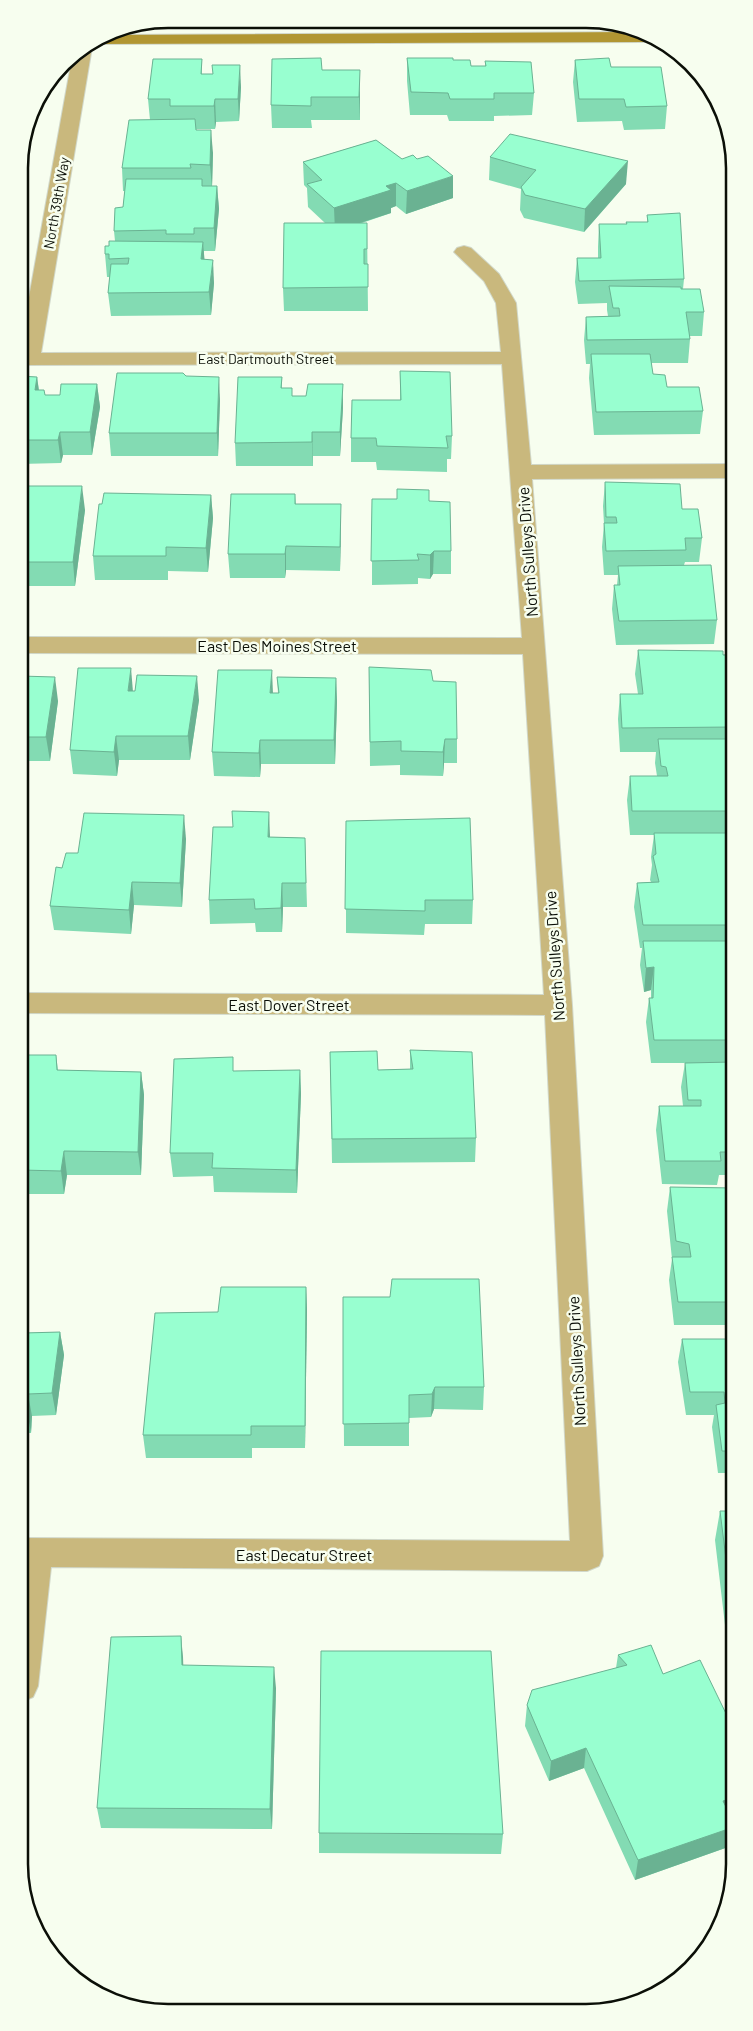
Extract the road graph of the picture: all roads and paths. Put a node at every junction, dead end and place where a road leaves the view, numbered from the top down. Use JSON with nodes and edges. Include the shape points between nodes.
{"nodes":[{"id":1,"x":636,"y":37,"type":"edge"},
{"id":2,"x":110,"y":40,"type":"edge"},
{"id":3,"x":81,"y":57,"type":"edge"},
{"id":4,"x":464,"y":252,"type":"dead end"},
{"id":5,"x":28,"y":338,"type":"edge"},
{"id":6,"x":512,"y":358,"type":"junction"},
{"id":7,"x":28,"y":359,"type":"edge"},
{"id":8,"x":726,"y":471,"type":"edge"},
{"id":9,"x":520,"y":472,"type":"junction"},
{"id":10,"x":28,"y":645,"type":"edge"},
{"id":11,"x":534,"y":646,"type":"junction"},
{"id":12,"x":28,"y":1003,"type":"edge"},
{"id":13,"x":558,"y":1005,"type":"junction"},
{"id":14,"x":29,"y":1552,"type":"edge"},
{"id":15,"x":587,"y":1556,"type":"joint"},
{"id":16,"x":28,"y":1569,"type":"edge"}],
"edges":[{"from":1,"to":2,"type":"street"},
{"from":3,"to":5,"type":"street","name":"North 39th Way"},
{"from":4,"to":6,"type":"street","name":"North Sulleys Drive","via":[[492,278],[506,304]]},
{"from":6,"to":7,"type":"street","name":"East Dartmouth Street"},
{"from":6,"to":9,"type":"street","name":"North Sulleys Drive"},
{"from":8,"to":9,"type":"street"},
{"from":9,"to":11,"type":"street","name":"North Sulleys Drive"},
{"from":10,"to":11,"type":"street","name":"East Des Moines Street"},
{"from":11,"to":13,"type":"street","name":"North Sulleys Drive"},
{"from":12,"to":13,"type":"street","name":"East Dover Street"},
{"from":13,"to":15,"type":"street","name":"North Sulleys Drive"},
{"from":14,"to":15,"type":"street","name":"East Decatur Street"},
{"from":14,"to":16,"type":"street"}]}
